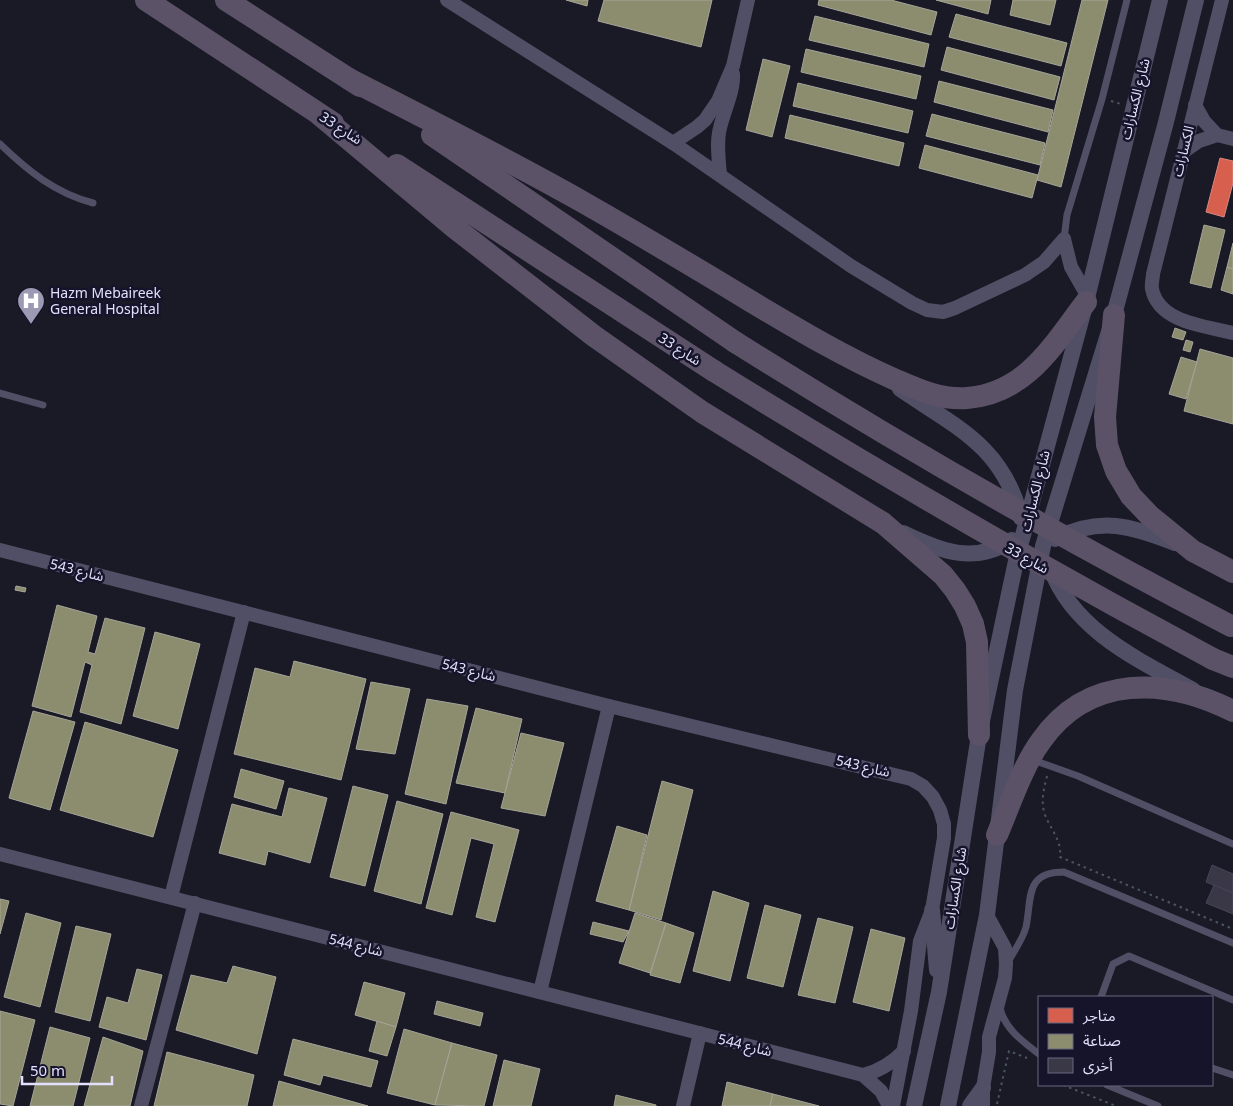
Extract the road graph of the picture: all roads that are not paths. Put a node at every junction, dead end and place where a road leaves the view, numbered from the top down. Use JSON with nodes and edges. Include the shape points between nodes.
{"nodes":[{"id":1,"x":146,"y":0,"type":"edge"},
{"id":2,"x":226,"y":0,"type":"edge"},
{"id":3,"x":447,"y":0,"type":"edge"},
{"id":4,"x":748,"y":0,"type":"edge"},
{"id":5,"x":1126,"y":0,"type":"edge"},
{"id":6,"x":1160,"y":0,"type":"edge"},
{"id":7,"x":1196,"y":0,"type":"edge"},
{"id":8,"x":1223,"y":2,"type":"edge"},
{"id":9,"x":733,"y":66,"type":"junction"},
{"id":10,"x":349,"y":79,"type":"junction"},
{"id":11,"x":1195,"y":105,"type":"junction"},
{"id":12,"x":320,"y":115,"type":"junction"},
{"id":13,"x":1217,"y":135,"type":"junction"},
{"id":14,"x":1233,"y":139,"type":"edge"},
{"id":15,"x":673,"y":142,"type":"junction"},
{"id":16,"x":0,"y":144,"type":"edge"},
{"id":17,"x":1183,"y":152,"type":"junction"},
{"id":18,"x":720,"y":175,"type":"junction"},
{"id":19,"x":93,"y":203,"type":"dead end"},
{"id":20,"x":1064,"y":239,"type":"junction"},
{"id":21,"x":1086,"y":298,"type":"junction"},
{"id":22,"x":1114,"y":315,"type":"junction"},
{"id":23,"x":1233,"y":332,"type":"edge"},
{"id":24,"x":867,"y":367,"type":"junction"},
{"id":25,"x":0,"y":394,"type":"edge"},
{"id":26,"x":43,"y":405,"type":"dead end"},
{"id":27,"x":1053,"y":516,"type":"junction"},
{"id":28,"x":883,"y":524,"type":"junction"},
{"id":29,"x":1031,"y":529,"type":"junction"},
{"id":30,"x":1038,"y":549,"type":"junction"},
{"id":31,"x":0,"y":550,"type":"edge"},
{"id":32,"x":1194,"y":551,"type":"junction"},
{"id":33,"x":1016,"y":561,"type":"junction"},
{"id":34,"x":1233,"y":572,"type":"edge"},
{"id":35,"x":244,"y":612,"type":"junction"},
{"id":36,"x":1232,"y":627,"type":"edge"},
{"id":37,"x":1223,"y":663,"type":"edge"},
{"id":38,"x":1213,"y":701,"type":"junction"},
{"id":39,"x":609,"y":706,"type":"junction"},
{"id":40,"x":1233,"y":711,"type":"edge"},
{"id":41,"x":979,"y":735,"type":"junction"},
{"id":42,"x":1040,"y":763,"type":"junction"},
{"id":43,"x":933,"y":797,"type":"joint"},
{"id":44,"x":997,"y":835,"type":"junction"},
{"id":45,"x":1233,"y":844,"type":"edge"},
{"id":46,"x":0,"y":854,"type":"edge"},
{"id":47,"x":171,"y":897,"type":"junction"},
{"id":48,"x":194,"y":903,"type":"junction"},
{"id":49,"x":932,"y":910,"type":"junction"},
{"id":50,"x":987,"y":915,"type":"junction"},
{"id":51,"x":1233,"y":943,"type":"edge"},
{"id":52,"x":1006,"y":964,"type":"junction"},
{"id":53,"x":540,"y":992,"type":"junction"},
{"id":54,"x":939,"y":992,"type":"junction"},
{"id":55,"x":1101,"y":996,"type":"edge"},
{"id":56,"x":998,"y":1000,"type":"junction"},
{"id":57,"x":1233,"y":1000,"type":"edge"},
{"id":58,"x":700,"y":1033,"type":"junction"},
{"id":59,"x":904,"y":1051,"type":"junction"},
{"id":60,"x":1038,"y":1053,"type":"edge"},
{"id":61,"x":1213,"y":1068,"type":"edge"},
{"id":62,"x":864,"y":1075,"type":"junction"},
{"id":63,"x":1231,"y":1077,"type":"edge"},
{"id":64,"x":1109,"y":1086,"type":"edge"},
{"id":65,"x":983,"y":1088,"type":"junction"},
{"id":66,"x":141,"y":1106,"type":"edge"},
{"id":67,"x":683,"y":1106,"type":"edge"},
{"id":68,"x":889,"y":1106,"type":"edge"},
{"id":69,"x":893,"y":1106,"type":"edge"},
{"id":70,"x":914,"y":1106,"type":"edge"},
{"id":71,"x":948,"y":1106,"type":"edge"},
{"id":72,"x":970,"y":1106,"type":"edge"},
{"id":73,"x":983,"y":1106,"type":"edge"},
{"id":74,"x":1158,"y":1106,"type":"edge"}],
"edges":[{"from":1,"to":12,"type":"highway","name":"شارع 33"},
{"from":2,"to":10,"type":"highway"},
{"from":3,"to":15,"type":"street"},
{"from":4,"to":9,"type":"street"},
{"from":5,"to":20,"type":"lane","via":[[1102,98],[1067,215]]},
{"from":6,"to":21,"type":"street","name":"شارع الكسارات"},
{"from":7,"to":22,"type":"street","name":"شارع الكسارات"},
{"from":8,"to":11,"type":"street","name":"الكسارات"},
{"from":9,"to":15,"type":"street","via":[[705,120]]},
{"from":9,"to":18,"type":"street","via":[[734,79],[720,129]]},
{"from":10,"to":24,"type":"highway","via":[[544,180]]},
{"from":10,"to":36,"type":"highway","bridge":true,"via":[[735,342],[979,490]]},
{"from":11,"to":13,"type":"street"},
{"from":11,"to":17,"type":"street","name":"الكسارات"},
{"from":12,"to":28,"type":"highway","via":[[455,228],[630,362],[702,412]]},
{"from":12,"to":37,"type":"highway","name":"شارع 33","bridge":true,"via":[[812,432],[1069,581]]},
{"from":13,"to":14,"type":"street"},
{"from":13,"to":17,"type":"street","via":[[1199,141]]},
{"from":15,"to":18,"type":"street"},
{"from":16,"to":19,"type":"lane","via":[[52,186]]},
{"from":17,"to":23,"type":"street","name":"الكسارات","via":[[1152,289],[1157,302],[1167,313]]},
{"from":18,"to":20,"type":"street","via":[[851,266],[912,303],[934,312],[955,308],[1025,275],[1044,262]]},
{"from":20,"to":21,"type":"street","via":[[1071,266]]},
{"from":21,"to":24,"type":"highway","via":[[1039,363],[1005,389],[991,394],[964,398],[936,395]]},
{"from":21,"to":29,"type":"street","name":"شارع الكسارات","via":[[1030,508]]},
{"from":22,"to":27,"type":"street","name":"شارع الكسارات"},
{"from":22,"to":32,"type":"highway","via":[[1105,417],[1111,458],[1123,484],[1140,506]]},
{"from":24,"to":29,"type":"street","via":[[981,444],[1011,486]]},
{"from":25,"to":26,"type":"lane"},
{"from":27,"to":29,"type":"street"},
{"from":27,"to":30,"type":"street","name":"شارع الكسارات"},
{"from":28,"to":29,"type":"street","via":[[939,550],[970,554],[1002,547]]},
{"from":28,"to":41,"type":"highway","via":[[943,575],[965,606],[977,642]]},
{"from":29,"to":30,"type":"street"},
{"from":29,"to":33,"type":"street","name":"شارع الكسارات"},
{"from":30,"to":32,"type":"street","via":[[1068,532],[1105,524],[1131,527]]},
{"from":30,"to":33,"type":"street"},
{"from":30,"to":38,"type":"street","via":[[1063,591],[1093,628],[1112,644]]},
{"from":30,"to":44,"type":"street","name":"شارع الكسارات","via":[[1039,570],[1015,690]]},
{"from":31,"to":35,"type":"street","name":"شارع 543"},
{"from":32,"to":34,"type":"highway"},
{"from":33,"to":41,"type":"street","name":"شارع الكسارات"},
{"from":35,"to":39,"type":"street","name":"شارع 543"},
{"from":35,"to":47,"type":"street"},
{"from":38,"to":40,"type":"highway"},
{"from":38,"to":42,"type":"highway","via":[[1151,687],[1132,687],[1096,696],[1064,715],[1051,728],[1040,743]]},
{"from":39,"to":43,"type":"street","name":"شارع 543","via":[[897,774],[923,786]]},
{"from":39,"to":53,"type":"street"},
{"from":41,"to":54,"type":"street","name":"شارع الكسارات"},
{"from":42,"to":44,"type":"highway"},
{"from":42,"to":45,"type":"lane","via":[[1078,776]]},
{"from":43,"to":49,"type":"street","name":"شارع الكسارات","via":[[944,824],[944,838]]},
{"from":44,"to":50,"type":"street","name":"شارع الكسارات"},
{"from":46,"to":47,"type":"street","name":"شارع 544"},
{"from":47,"to":48,"type":"street","name":"شارع 544"},
{"from":48,"to":53,"type":"street","name":"شارع 544"},
{"from":48,"to":66,"type":"street"},
{"from":49,"to":54,"type":"street"},
{"from":49,"to":59,"type":"street","name":"شارع الكسارات","via":[[918,949]]},
{"from":50,"to":52,"type":"street","via":[[1005,948]]},
{"from":50,"to":71,"type":"street","name":"شارع الكسارات"},
{"from":51,"to":52,"type":"lane","via":[[1064,872],[1052,872],[1036,880],[1030,895],[1026,929]]},
{"from":52,"to":56,"type":"street"},
{"from":53,"to":58,"type":"street","name":"شارع 544"},
{"from":54,"to":70,"type":"street","name":"شارع الكسارات"},
{"from":55,"to":57,"type":"lane","via":[[1113,964],[1129,956]]},
{"from":56,"to":60,"type":"lane","via":[[1010,1029]]},
{"from":56,"to":65,"type":"street","via":[[989,1037]]},
{"from":58,"to":62,"type":"street","name":"شارع 544"},
{"from":58,"to":67,"type":"street"},
{"from":59,"to":62,"type":"street","via":[[890,1064]]},
{"from":59,"to":69,"type":"street","name":"شارع الكسارات"},
{"from":61,"to":63,"type":"lane"},
{"from":62,"to":68,"type":"street","via":[[881,1091]]},
{"from":64,"to":74,"type":"lane"},
{"from":65,"to":72,"type":"street"},
{"from":65,"to":73,"type":"street"}]}
